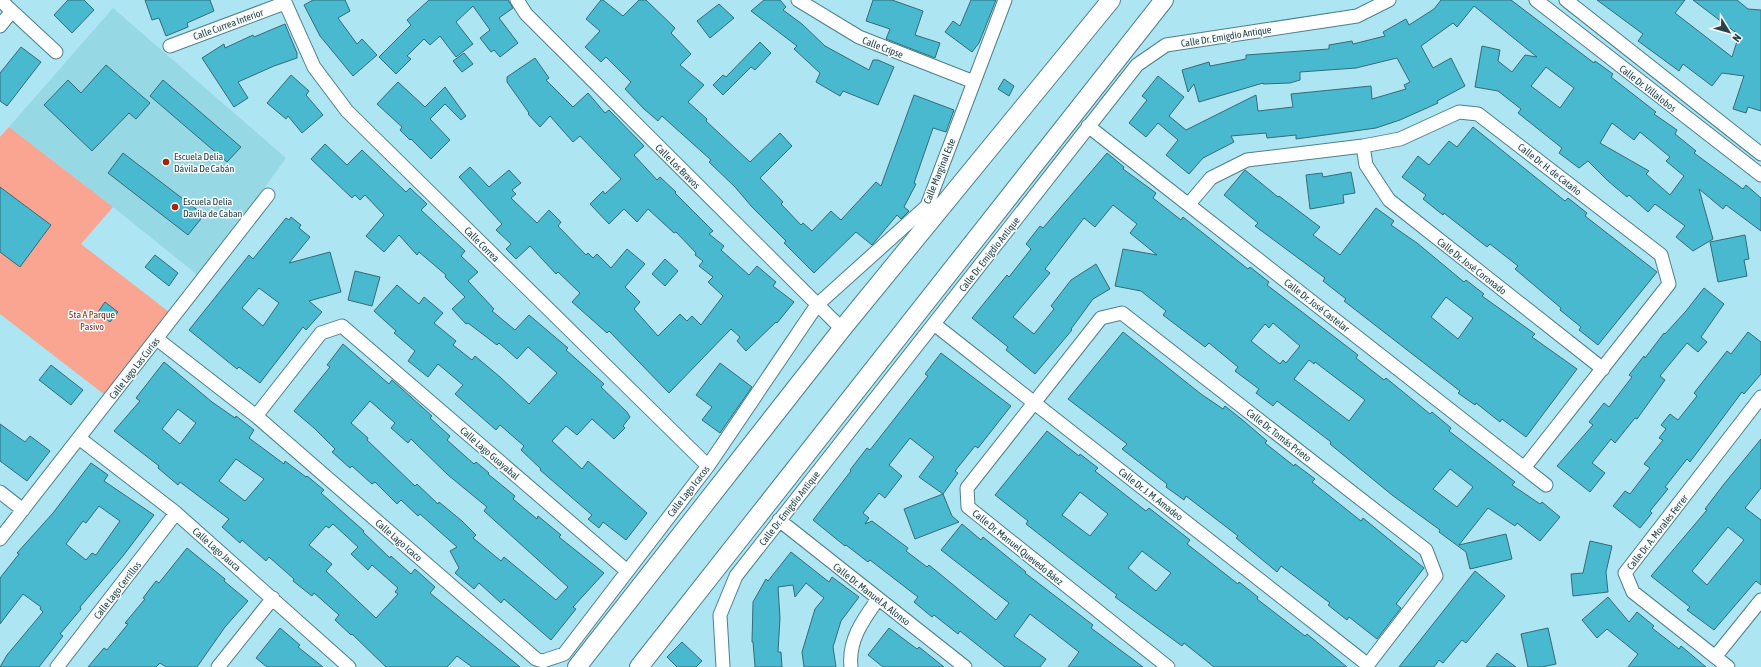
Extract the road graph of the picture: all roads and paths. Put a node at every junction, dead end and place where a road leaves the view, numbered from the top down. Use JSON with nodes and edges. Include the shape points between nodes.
{"nodes":[{"id":1,"x":0,"y":0,"type":"edge"},
{"id":2,"x":517,"y":0,"type":"edge"},
{"id":3,"x":798,"y":0,"type":"edge"},
{"id":4,"x":1005,"y":0,"type":"edge"},
{"id":5,"x":1111,"y":0,"type":"edge"},
{"id":6,"x":1164,"y":0,"type":"edge"},
{"id":7,"x":1389,"y":0,"type":"edge"},
{"id":8,"x":1536,"y":0,"type":"edge"},
{"id":9,"x":1566,"y":0,"type":"edge"},
{"id":10,"x":285,"y":1,"type":"edge"},
{"id":11,"x":12,"y":11,"type":"junction"},
{"id":12,"x":0,"y":26,"type":"edge"},
{"id":13,"x":170,"y":46,"type":"dead end"},
{"id":14,"x":56,"y":52,"type":"dead end"},
{"id":15,"x":974,"y":82,"type":"junction"},
{"id":16,"x":1088,"y":126,"type":"junction"},
{"id":17,"x":1363,"y":146,"type":"junction"},
{"id":18,"x":1760,"y":153,"type":"edge"},
{"id":19,"x":1749,"y":166,"type":"junction"},
{"id":20,"x":1761,"y":175,"type":"edge"},
{"id":21,"x":268,"y":195,"type":"dead end"},
{"id":22,"x":1189,"y":204,"type":"junction"},
{"id":23,"x":817,"y":305,"type":"junction"},
{"id":24,"x":934,"y":324,"type":"junction"},
{"id":25,"x":842,"y":329,"type":"junction"},
{"id":26,"x":157,"y":339,"type":"junction"},
{"id":27,"x":1603,"y":369,"type":"junction"},
{"id":28,"x":1761,"y":397,"type":"edge"},
{"id":29,"x":1034,"y":402,"type":"junction"},
{"id":30,"x":256,"y":416,"type":"junction"},
{"id":31,"x":79,"y":438,"type":"junction"},
{"id":32,"x":708,"y":466,"type":"junction"},
{"id":33,"x":1524,"y":468,"type":"junction"},
{"id":34,"x":1546,"y":485,"type":"dead end"},
{"id":35,"x":0,"y":492,"type":"edge"},
{"id":36,"x":23,"y":510,"type":"junction"},
{"id":37,"x":176,"y":513,"type":"junction"},
{"id":38,"x":779,"y":520,"type":"junction"},
{"id":39,"x":0,"y":539,"type":"edge"},
{"id":40,"x":627,"y":571,"type":"junction"},
{"id":41,"x":273,"y":598,"type":"junction"},
{"id":42,"x":878,"y":599,"type":"junction"},
{"id":43,"x":1761,"y":600,"type":"edge"},
{"id":44,"x":1715,"y":657,"type":"junction"},
{"id":45,"x":544,"y":661,"type":"joint"},
{"id":46,"x":1367,"y":666,"type":"edge"},
{"id":47,"x":57,"y":667,"type":"edge"},
{"id":48,"x":218,"y":667,"type":"edge"},
{"id":49,"x":349,"y":667,"type":"edge"},
{"id":50,"x":576,"y":667,"type":"edge"},
{"id":51,"x":638,"y":667,"type":"edge"},
{"id":52,"x":723,"y":667,"type":"edge"},
{"id":53,"x":851,"y":667,"type":"edge"},
{"id":54,"x":965,"y":667,"type":"edge"},
{"id":55,"x":1168,"y":667,"type":"edge"},
{"id":56,"x":1728,"y":667,"type":"edge"}],
"edges":[{"from":1,"to":11,"type":"street"},
{"from":2,"to":23,"type":"street","name":"Calle Los Bravos","via":[[526,14]]},
{"from":3,"to":15,"type":"street","name":"Calle Cripse","via":[[859,37]]},
{"from":4,"to":15,"type":"street","name":"Calle Marginal Este"},
{"from":5,"to":25,"type":"street"},
{"from":6,"to":51,"type":"street"},
{"from":7,"to":16,"type":"street","name":"Calle Dr. Emigdio Antique","via":[[1357,16],[1166,45],[1137,65]]},
{"from":8,"to":19,"type":"street","name":"Calle Dr. Villalobos"},
{"from":9,"to":18,"type":"street","name":"Calle Dr. Villalobos"},
{"from":10,"to":13,"type":"street","name":"Calle Currea Interior"},
{"from":10,"to":32,"type":"street","name":"Calle Correa","via":[[314,67],[347,111]]},
{"from":11,"to":12,"type":"street"},
{"from":11,"to":14,"type":"street"},
{"from":15,"to":23,"type":"street","name":"Calle Marginal Este","via":[[927,206]]},
{"from":16,"to":22,"type":"street","name":"Calle Dr. José Castelar"},
{"from":16,"to":24,"type":"street","name":"Calle Dr. Emigdio Antique"},
{"from":17,"to":22,"type":"street","name":"Calle Dr. H. de Cataño","via":[[1247,160],[1211,178]]},
{"from":17,"to":27,"type":"street","name":"Calle Dr. José Coronado","via":[[1366,165],[1389,200]]},
{"from":17,"to":27,"type":"street","name":"Calle Dr. H. de Cataño","via":[[1400,140],[1459,112],[1478,114],[1661,255],[1669,284]]},
{"from":18,"to":19,"type":"street"},
{"from":19,"to":20,"type":"street","name":"Calle Dr. Villalobos"},
{"from":21,"to":26,"type":"street","name":"Calle Lago Las Curias"},
{"from":22,"to":33,"type":"street","name":"Calle Dr. José Castelar"},
{"from":23,"to":25,"type":"street","name":"Calle Los Bravos"},
{"from":23,"to":32,"type":"street","name":"Calle Lago Icacos"},
{"from":24,"to":29,"type":"street","name":"Calle Dr. J. M. Amadeo"},
{"from":24,"to":38,"type":"street","name":"Calle Dr. Emigdio Antique"},
{"from":25,"to":50,"type":"street"},
{"from":26,"to":30,"type":"street","name":"Calle Lago Icaco"},
{"from":26,"to":31,"type":"street","name":"Calle Lago Las Curias"},
{"from":27,"to":33,"type":"street","name":"Calle Dr. H. de Cataño"},
{"from":28,"to":44,"type":"street","name":"Calle Dr. A. Morales Ferrer","via":[[1625,573],[1633,592]]},
{"from":29,"to":46,"type":"street","name":"Calle Dr. J. M. Amadeo"},
{"from":29,"to":46,"type":"street","name":"Calle Dr. Tomás Prieto","via":[[1102,318],[1122,313],[1420,545],[1426,550],[1436,576]]},
{"from":29,"to":55,"type":"street","name":"Calle Dr. Manuel Quevedo Báez","via":[[967,488],[968,507]]},
{"from":30,"to":40,"type":"street","name":"Calle Lago Guayabal","via":[[321,333],[342,326]]},
{"from":30,"to":45,"type":"street","name":"Calle Lago Icaco","via":[[536,658]]},
{"from":31,"to":36,"type":"street","name":"Calle Lago Las Curias"},
{"from":31,"to":37,"type":"street","name":"Calle Lago Jauca"},
{"from":32,"to":40,"type":"street","name":"Calle Lago Icacos"},
{"from":33,"to":34,"type":"street","name":"Calle Dr. José Castelar"},
{"from":35,"to":36,"type":"street"},
{"from":36,"to":39,"type":"street","name":"Calle Lago Las Curias"},
{"from":37,"to":41,"type":"street","name":"Calle Lago Jauca"},
{"from":37,"to":47,"type":"street","name":"Calle Lago Cerrillos"},
{"from":38,"to":42,"type":"street","name":"Calle Dr. Manuel A. Alonso"},
{"from":38,"to":52,"type":"street","name":"Calle Dr. Emigdio Antique","via":[[736,576],[720,615]]},
{"from":40,"to":45,"type":"street","name":"Calle Lago Icacos","via":[[564,654]]},
{"from":41,"to":48,"type":"street"},
{"from":41,"to":49,"type":"street","name":"Calle Lago Jauca"},
{"from":42,"to":53,"type":"street","via":[[857,628],[850,656]]},
{"from":42,"to":54,"type":"street","name":"Calle Dr. Manuel A. Alonso"},
{"from":43,"to":44,"type":"street"},
{"from":44,"to":56,"type":"street","name":"Calle Dr. A. Morales Ferrer"}]}
